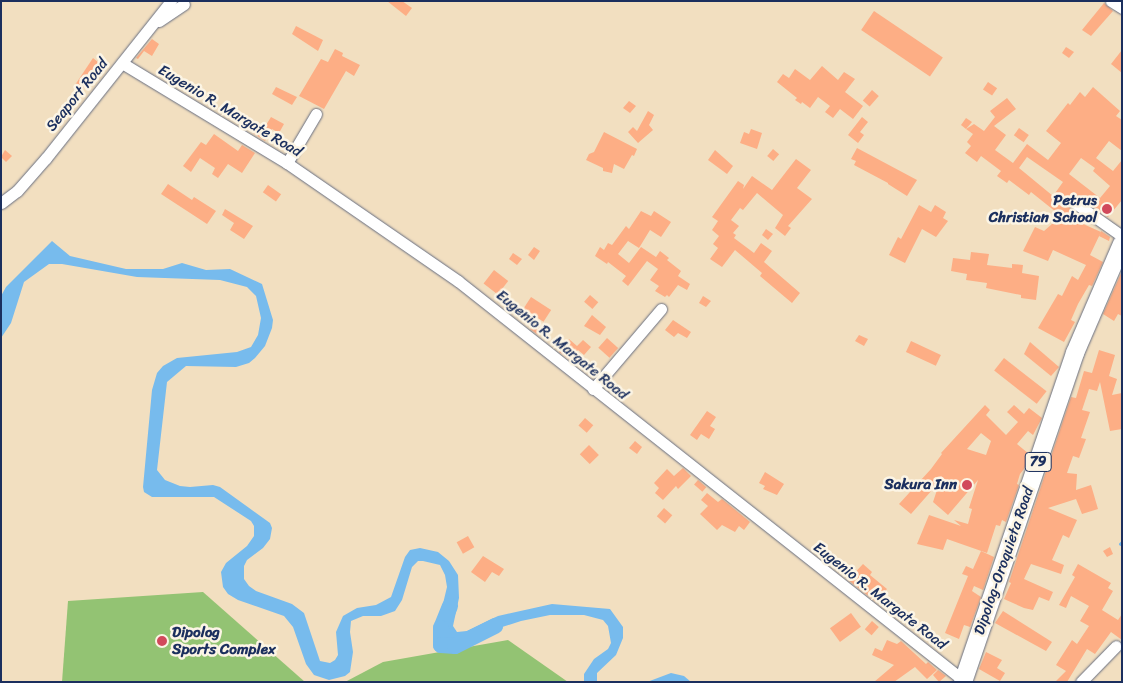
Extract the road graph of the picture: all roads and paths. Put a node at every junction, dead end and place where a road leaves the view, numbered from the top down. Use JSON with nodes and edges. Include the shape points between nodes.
{"nodes":[{"id":1,"x":171,"y":1,"type":"edge"},
{"id":2,"x":1111,"y":1,"type":"edge"},
{"id":3,"x":184,"y":4,"type":"dead end"},
{"id":4,"x":1122,"y":8,"type":"edge"},
{"id":5,"x":150,"y":28,"type":"junction"},
{"id":6,"x":122,"y":63,"type":"junction"},
{"id":7,"x":316,"y":114,"type":"dead end"},
{"id":8,"x":287,"y":163,"type":"junction"},
{"id":9,"x":1,"y":203,"type":"edge"},
{"id":10,"x":1075,"y":203,"type":"dead end"},
{"id":11,"x":1122,"y":236,"type":"edge"},
{"id":12,"x":1122,"y":244,"type":"edge"},
{"id":13,"x":661,"y":309,"type":"dead end"},
{"id":14,"x":593,"y":389,"type":"junction"},
{"id":15,"x":1116,"y":646,"type":"dead end"},
{"id":16,"x":963,"y":681,"type":"edge"},
{"id":17,"x":1082,"y":682,"type":"edge"}],
"edges":[{"from":1,"to":5,"type":"street","name":"Seaport Road"},
{"from":2,"to":4,"type":"street"},
{"from":3,"to":5,"type":"street"},
{"from":5,"to":6,"type":"street","name":"Seaport Road"},
{"from":6,"to":8,"type":"street","name":"Eugenio R. Margate Road"},
{"from":6,"to":9,"type":"street","name":"Seaport Road","via":[[46,158]]},
{"from":7,"to":8,"type":"street"},
{"from":8,"to":14,"type":"street","name":"Eugenio R. Margate Road","via":[[458,281]]},
{"from":10,"to":11,"type":"street"},
{"from":12,"to":16,"type":"main road","name":"Dipolog-Oroquieta Road","number":"79","via":[[1075,353]]},
{"from":13,"to":14,"type":"street"},
{"from":14,"to":16,"type":"street","name":"Eugenio R. Margate Road"},
{"from":15,"to":17,"type":"street"}]}
